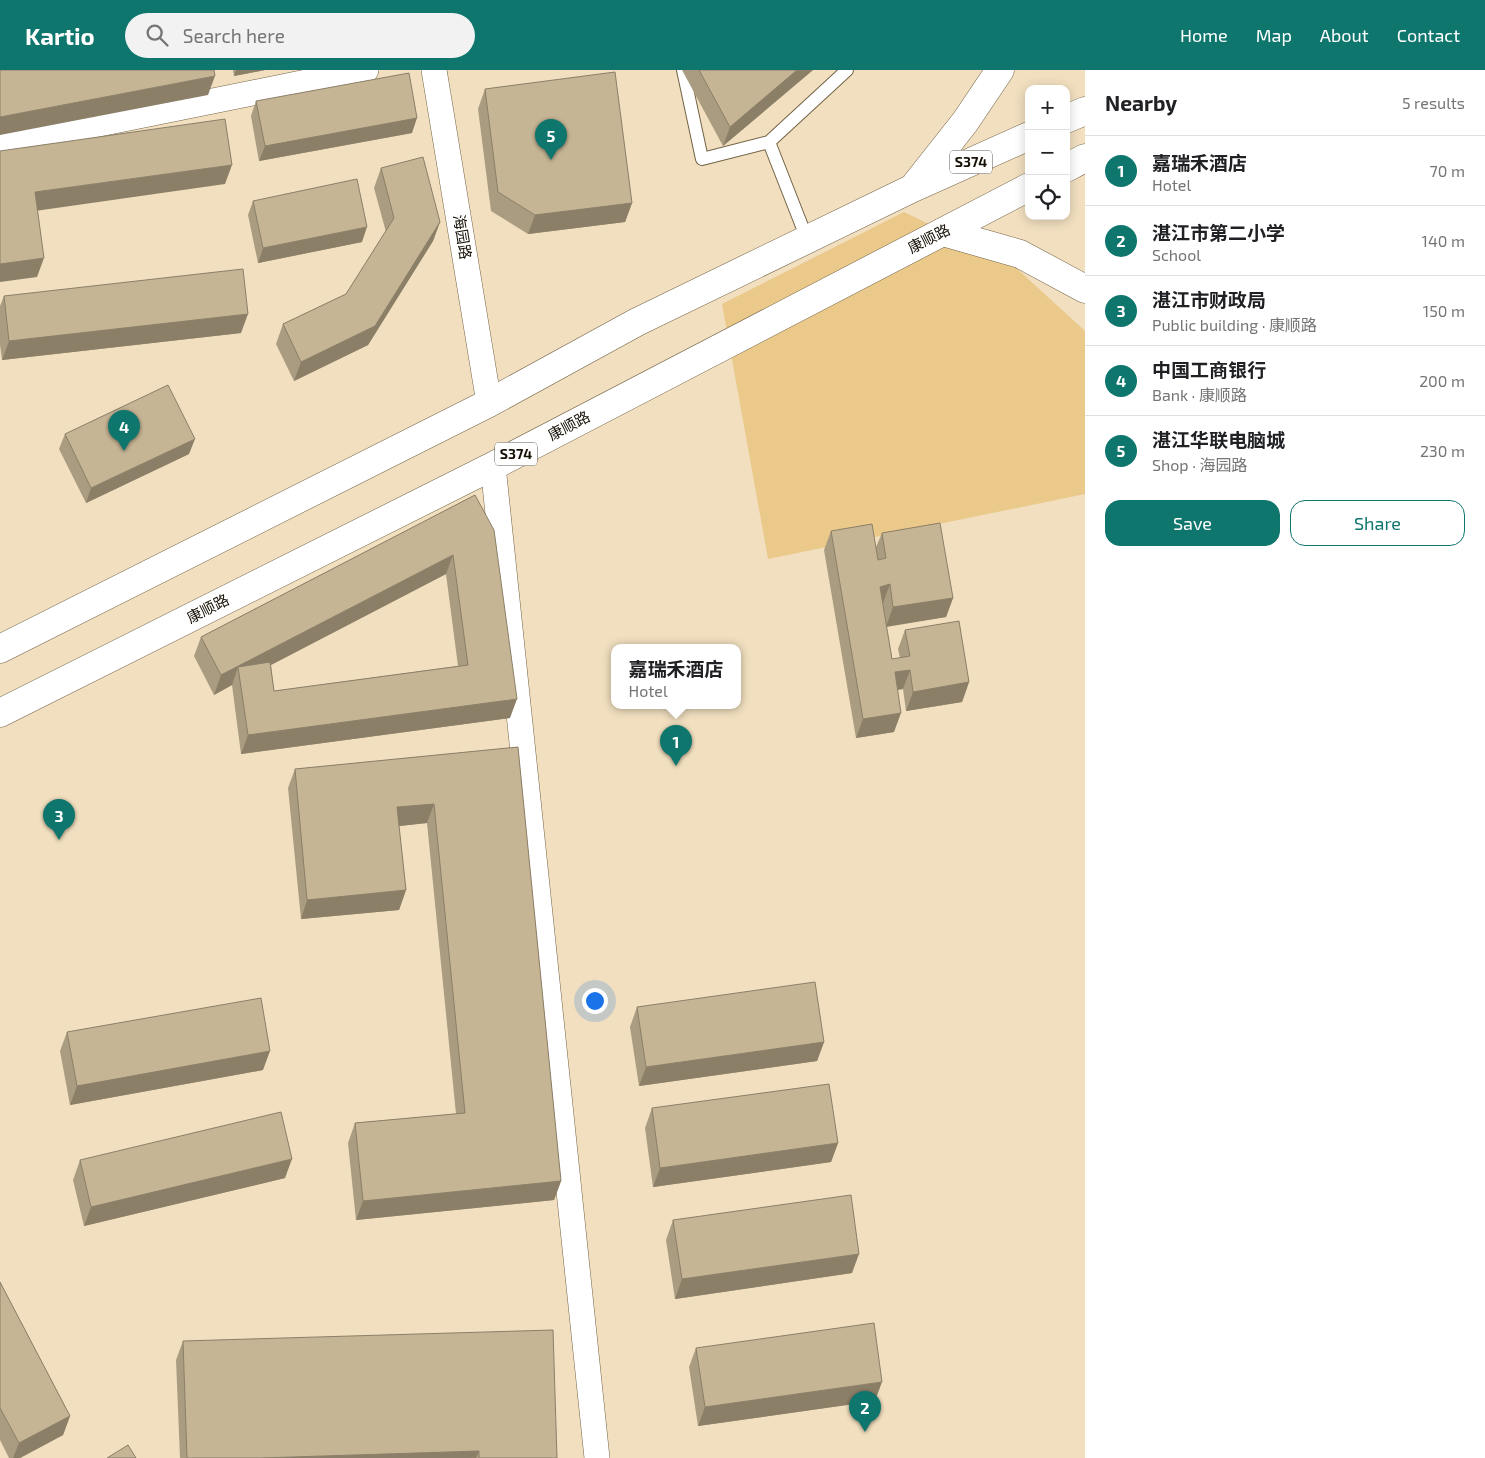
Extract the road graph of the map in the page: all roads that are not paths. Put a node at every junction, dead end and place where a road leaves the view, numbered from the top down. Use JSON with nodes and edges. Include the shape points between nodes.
{"nodes":[{"id":1,"x":366,"y":70,"type":"edge"},
{"id":2,"x":434,"y":70,"type":"edge"},
{"id":3,"x":683,"y":70,"type":"edge"},
{"id":4,"x":847,"y":70,"type":"edge"},
{"id":5,"x":1000,"y":70,"type":"edge"},
{"id":6,"x":1085,"y":110,"type":"edge"},
{"id":7,"x":1070,"y":117,"type":"edge"},
{"id":8,"x":1025,"y":138,"type":"edge"},
{"id":9,"x":768,"y":142,"type":"junction"},
{"id":10,"x":0,"y":144,"type":"edge"},
{"id":11,"x":1085,"y":158,"type":"edge"},
{"id":12,"x":1070,"y":166,"type":"edge"},
{"id":13,"x":913,"y":188,"type":"junction"},
{"id":14,"x":1025,"y":189,"type":"edge"},
{"id":15,"x":943,"y":232,"type":"junction"},
{"id":16,"x":807,"y":239,"type":"junction"},
{"id":17,"x":1085,"y":289,"type":"edge"},
{"id":18,"x":490,"y":403,"type":"junction"},
{"id":19,"x":493,"y":466,"type":"junction"},
{"id":20,"x":0,"y":650,"type":"edge"},
{"id":21,"x":0,"y":713,"type":"edge"},
{"id":22,"x":596,"y":1458,"type":"edge"}],
"edges":[{"from":1,"to":10,"type":"street"},
{"from":2,"to":18,"type":"street","name":"海园路"},
{"from":3,"to":9,"type":"lane","via":[[702,159]]},
{"from":4,"to":9,"type":"lane"},
{"from":5,"to":13,"type":"main road","via":[[965,122]]},
{"from":6,"to":7,"type":"main road"},
{"from":8,"to":13,"type":"main road","number":"S374"},
{"from":9,"to":16,"type":"lane"},
{"from":11,"to":12,"type":"main road"},
{"from":13,"to":16,"type":"main road","number":"S374"},
{"from":14,"to":15,"type":"main road","name":"康顺路","number":"S374"},
{"from":15,"to":17,"type":"main road","via":[[1020,254]]},
{"from":15,"to":19,"type":"main road","name":"康顺路","number":"S374"},
{"from":16,"to":18,"type":"main road","number":"S374","via":[[637,322]]},
{"from":18,"to":20,"type":"main road","number":"S374"},
{"from":19,"to":21,"type":"main road","name":"康顺路","number":"S374"},
{"from":19,"to":22,"type":"street"}]}
